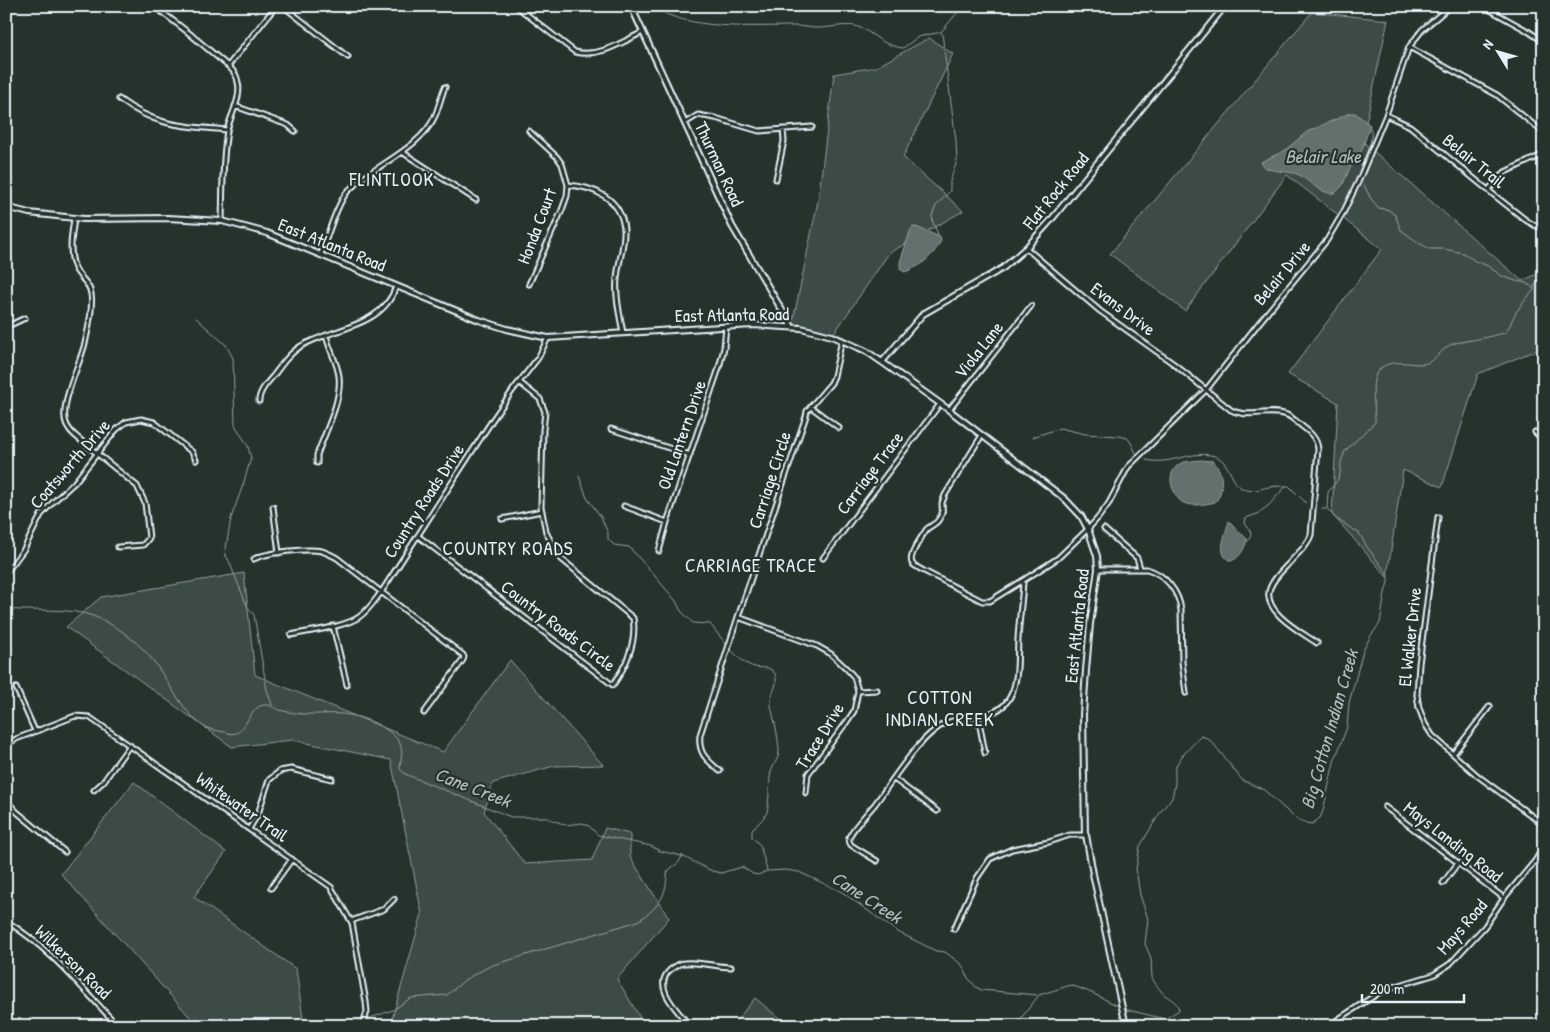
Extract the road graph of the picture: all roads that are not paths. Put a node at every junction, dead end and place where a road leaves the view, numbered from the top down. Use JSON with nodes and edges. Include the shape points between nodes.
{"nodes":[{"id":1,"x":154,"y":6,"type":"edge"},
{"id":2,"x":276,"y":6,"type":"edge"},
{"id":3,"x":284,"y":6,"type":"edge"},
{"id":4,"x":516,"y":6,"type":"edge"},
{"id":5,"x":630,"y":6,"type":"edge"},
{"id":6,"x":1225,"y":6,"type":"edge"},
{"id":7,"x":1450,"y":6,"type":"edge"},
{"id":8,"x":1483,"y":6,"type":"edge"},
{"id":9,"x":643,"y":32,"type":"junction"},
{"id":10,"x":1544,"y":42,"type":"edge"},
{"id":11,"x":1409,"y":47,"type":"junction"},
{"id":12,"x":348,"y":57,"type":"dead end"},
{"id":13,"x":228,"y":66,"type":"junction"},
{"id":14,"x":444,"y":87,"type":"dead end"},
{"id":15,"x":120,"y":99,"type":"dead end"},
{"id":16,"x":235,"y":106,"type":"junction"},
{"id":17,"x":1386,"y":115,"type":"junction"},
{"id":18,"x":685,"y":123,"type":"junction"},
{"id":19,"x":812,"y":127,"type":"dead end"},
{"id":20,"x":783,"y":129,"type":"junction"},
{"id":21,"x":227,"y":130,"type":"junction"},
{"id":22,"x":296,"y":131,"type":"dead end"},
{"id":23,"x":529,"y":131,"type":"dead end"},
{"id":24,"x":1544,"y":133,"type":"edge"},
{"id":25,"x":402,"y":152,"type":"junction"},
{"id":26,"x":1544,"y":154,"type":"edge"},
{"id":27,"x":776,"y":179,"type":"dead end"},
{"id":28,"x":568,"y":185,"type":"junction"},
{"id":29,"x":1488,"y":190,"type":"junction"},
{"id":30,"x":476,"y":200,"type":"dead end"},
{"id":31,"x":6,"y":208,"type":"edge"},
{"id":32,"x":74,"y":218,"type":"junction"},
{"id":33,"x":222,"y":220,"type":"junction"},
{"id":34,"x":1544,"y":227,"type":"edge"},
{"id":35,"x":1026,"y":248,"type":"junction"},
{"id":36,"x":321,"y":254,"type":"junction"},
{"id":37,"x":528,"y":284,"type":"dead end"},
{"id":38,"x":396,"y":286,"type":"junction"},
{"id":39,"x":1030,"y":306,"type":"dead end"},
{"id":40,"x":25,"y":318,"type":"dead end"},
{"id":41,"x":726,"y":326,"type":"junction"},
{"id":42,"x":6,"y":327,"type":"edge"},
{"id":43,"x":792,"y":327,"type":"junction"},
{"id":44,"x":623,"y":334,"type":"junction"},
{"id":45,"x":326,"y":335,"type":"junction"},
{"id":46,"x":548,"y":338,"type":"junction"},
{"id":47,"x":842,"y":340,"type":"junction"},
{"id":48,"x":882,"y":362,"type":"junction"},
{"id":49,"x":520,"y":382,"type":"junction"},
{"id":50,"x":1206,"y":390,"type":"junction"},
{"id":51,"x":259,"y":401,"type":"dead end"},
{"id":52,"x":940,"y":404,"type":"junction"},
{"id":53,"x":811,"y":407,"type":"junction"},
{"id":54,"x":949,"y":410,"type":"junction"},
{"id":55,"x":839,"y":428,"type":"dead end"},
{"id":56,"x":611,"y":429,"type":"dead end"},
{"id":57,"x":1535,"y":432,"type":"dead end"},
{"id":58,"x":982,"y":435,"type":"junction"},
{"id":59,"x":1544,"y":441,"type":"edge"},
{"id":60,"x":98,"y":453,"type":"junction"},
{"id":61,"x":690,"y":456,"type":"junction"},
{"id":62,"x":196,"y":460,"type":"dead end"},
{"id":63,"x":318,"y":463,"type":"dead end"},
{"id":64,"x":624,"y":506,"type":"dead end"},
{"id":65,"x":273,"y":508,"type":"dead end"},
{"id":66,"x":542,"y":511,"type":"junction"},
{"id":67,"x":1438,"y":517,"type":"dead end"},
{"id":68,"x":502,"y":519,"type":"dead end"},
{"id":69,"x":667,"y":522,"type":"junction"},
{"id":70,"x":1088,"y":529,"type":"junction"},
{"id":71,"x":1104,"y":530,"type":"dead end"},
{"id":72,"x":418,"y":536,"type":"junction"},
{"id":73,"x":118,"y":547,"type":"dead end"},
{"id":74,"x":659,"y":551,"type":"dead end"},
{"id":75,"x":279,"y":553,"type":"junction"},
{"id":76,"x":822,"y":558,"type":"dead end"},
{"id":77,"x":254,"y":559,"type":"dead end"},
{"id":78,"x":1140,"y":568,"type":"junction"},
{"id":79,"x":1098,"y":569,"type":"junction"},
{"id":80,"x":6,"y":573,"type":"edge"},
{"id":81,"x":1023,"y":581,"type":"junction"},
{"id":82,"x":382,"y":591,"type":"junction"},
{"id":83,"x":738,"y":617,"type":"junction"},
{"id":84,"x":333,"y":626,"type":"junction"},
{"id":85,"x":291,"y":635,"type":"dead end"},
{"id":86,"x":1317,"y":643,"type":"dead end"},
{"id":87,"x":347,"y":685,"type":"dead end"},
{"id":88,"x":16,"y":688,"type":"dead end"},
{"id":89,"x":877,"y":690,"type":"dead end"},
{"id":90,"x":858,"y":691,"type":"junction"},
{"id":91,"x":1186,"y":693,"type":"dead end"},
{"id":92,"x":1490,"y":706,"type":"dead end"},
{"id":93,"x":424,"y":713,"type":"dead end"},
{"id":94,"x":978,"y":716,"type":"junction"},
{"id":95,"x":36,"y":731,"type":"junction"},
{"id":96,"x":6,"y":745,"type":"edge"},
{"id":97,"x":130,"y":745,"type":"junction"},
{"id":98,"x":985,"y":753,"type":"dead end"},
{"id":99,"x":1453,"y":754,"type":"junction"},
{"id":100,"x":720,"y":771,"type":"dead end"},
{"id":101,"x":894,"y":778,"type":"junction"},
{"id":102,"x":332,"y":779,"type":"dead end"},
{"id":103,"x":94,"y":790,"type":"dead end"},
{"id":104,"x":806,"y":793,"type":"dead end"},
{"id":105,"x":6,"y":800,"type":"edge"},
{"id":106,"x":1385,"y":807,"type":"dead end"},
{"id":107,"x":937,"y":811,"type":"dead end"},
{"id":108,"x":1544,"y":825,"type":"edge"},
{"id":109,"x":249,"y":829,"type":"junction"},
{"id":110,"x":1086,"y":835,"type":"junction"},
{"id":111,"x":1544,"y":846,"type":"edge"},
{"id":112,"x":65,"y":852,"type":"dead end"},
{"id":113,"x":292,"y":859,"type":"junction"},
{"id":114,"x":877,"y":862,"type":"dead end"},
{"id":115,"x":1458,"y":863,"type":"junction"},
{"id":116,"x":1443,"y":883,"type":"dead end"},
{"id":117,"x":271,"y":888,"type":"dead end"},
{"id":118,"x":1504,"y":898,"type":"junction"},
{"id":119,"x":394,"y":899,"type":"dead end"},
{"id":120,"x":6,"y":921,"type":"edge"},
{"id":121,"x":351,"y":922,"type":"junction"},
{"id":122,"x":954,"y":929,"type":"dead end"},
{"id":123,"x":731,"y":967,"type":"dead end"},
{"id":124,"x":118,"y":1026,"type":"edge"},
{"id":125,"x":362,"y":1026,"type":"edge"},
{"id":126,"x":690,"y":1026,"type":"edge"},
{"id":127,"x":1126,"y":1026,"type":"edge"},
{"id":128,"x":1328,"y":1026,"type":"edge"}],
"edges":[{"from":1,"to":13,"type":"street"},
{"from":2,"to":13,"type":"street"},
{"from":3,"to":12,"type":"street"},
{"from":4,"to":9,"type":"street","via":[[575,52],[585,55],[598,53]]},
{"from":5,"to":9,"type":"street","name":"Thurman Road"},
{"from":6,"to":35,"type":"street","name":"Flat Rock Road"},
{"from":7,"to":11,"type":"street","name":"Belair Drive","via":[[1422,30]]},
{"from":8,"to":10,"type":"street"},
{"from":9,"to":18,"type":"street","name":"Thurman Road"},
{"from":11,"to":17,"type":"street","name":"Belair Drive"},
{"from":11,"to":24,"type":"street","via":[[1497,95]]},
{"from":13,"to":16,"type":"street","via":[[238,82]]},
{"from":14,"to":25,"type":"street","via":[[435,117]]},
{"from":15,"to":21,"type":"street","via":[[141,114],[169,124]]},
{"from":16,"to":21,"type":"street"},
{"from":16,"to":22,"type":"street","via":[[288,124]]},
{"from":17,"to":29,"type":"street","name":"Belair Trail","via":[[1410,126]]},
{"from":17,"to":50,"type":"street","name":"Belair Drive","via":[[1359,180],[1328,240]]},
{"from":18,"to":20,"type":"street","via":[[698,115],[759,131]]},
{"from":18,"to":43,"type":"street","name":"Thurman Road","via":[[732,226]]},
{"from":19,"to":20,"type":"street"},
{"from":20,"to":27,"type":"street","via":[[784,141]]},
{"from":21,"to":33,"type":"street"},
{"from":23,"to":28,"type":"street","name":"Honda Court","via":[[557,157]]},
{"from":25,"to":30,"type":"street"},
{"from":25,"to":36,"type":"street","via":[[348,191]]},
{"from":26,"to":29,"type":"street","via":[[1505,172]]},
{"from":28,"to":37,"type":"street","name":"Honda Court","via":[[562,210]]},
{"from":28,"to":44,"type":"street","via":[[582,186],[602,194],[622,218],[624,229],[617,290]]},
{"from":29,"to":34,"type":"street","name":"Belair Trail","via":[[1527,221]]},
{"from":31,"to":32,"type":"street","name":"East Atlanta Road"},
{"from":32,"to":33,"type":"street","name":"East Atlanta Road"},
{"from":32,"to":60,"type":"street","via":[[72,259],[90,290],[91,301],[85,345],[64,417],[70,431]]},
{"from":33,"to":36,"type":"street","name":"East Atlanta Road"},
{"from":35,"to":48,"type":"street","name":"Flat Rock Road","via":[[994,275],[923,314]]},
{"from":35,"to":50,"type":"street","name":"Evans Drive","via":[[1100,312]]},
{"from":36,"to":38,"type":"street","name":"East Atlanta Road"},
{"from":38,"to":45,"type":"street","via":[[378,313]]},
{"from":38,"to":46,"type":"street","name":"East Atlanta Road","via":[[496,326]]},
{"from":39,"to":54,"type":"street","name":"Viola Lane"},
{"from":40,"to":42,"type":"street"},
{"from":41,"to":43,"type":"street","name":"East Atlanta Road"},
{"from":41,"to":44,"type":"street","name":"East Atlanta Road"},
{"from":41,"to":61,"type":"street","name":"Old Lantern Drive","via":[[719,368]]},
{"from":43,"to":47,"type":"street","name":"East Atlanta Road"},
{"from":44,"to":46,"type":"street","name":"East Atlanta Road"},
{"from":45,"to":51,"type":"street","via":[[298,348],[289,356],[259,395]]},
{"from":45,"to":63,"type":"street","via":[[337,366],[339,385],[336,403],[317,455]]},
{"from":46,"to":49,"type":"street","name":"Country Roads Drive"},
{"from":47,"to":48,"type":"street","name":"East Atlanta Road"},
{"from":47,"to":53,"type":"street","name":"Carriage Circle","via":[[831,383]]},
{"from":48,"to":52,"type":"street","name":"East Atlanta Road"},
{"from":49,"to":66,"type":"street","name":"Country Roads Circle","via":[[540,399],[545,412]]},
{"from":49,"to":72,"type":"street","name":"Country Roads Drive"},
{"from":50,"to":70,"type":"street","name":"Belair Drive","via":[[1128,467],[1109,503]]},
{"from":50,"to":86,"type":"street","name":"Evans Drive","via":[[1236,412],[1288,416],[1316,441],[1311,535],[1274,582],[1269,598],[1277,614]]},
{"from":52,"to":54,"type":"street","name":"East Atlanta Road"},
{"from":52,"to":76,"type":"street","name":"Carriage Trace"},
{"from":53,"to":55,"type":"street"},
{"from":53,"to":83,"type":"street","name":"Carriage Circle"},
{"from":54,"to":58,"type":"street","name":"East Atlanta Road"},
{"from":56,"to":61,"type":"street"},
{"from":57,"to":59,"type":"street"},
{"from":58,"to":70,"type":"street","name":"East Atlanta Road","via":[[1065,499]]},
{"from":58,"to":81,"type":"street","name":"Belair Drive","via":[[945,495],[943,513],[936,524],[926,530],[911,560],[922,570],[982,601],[990,601]]},
{"from":60,"to":62,"type":"street","name":"Coatsworth Drive","via":[[121,425],[141,419],[154,422],[192,452]]},
{"from":60,"to":73,"type":"street","via":[[134,482],[144,503],[147,542]]},
{"from":60,"to":80,"type":"street","name":"Coatsworth Drive","via":[[74,483],[41,515],[24,549]]},
{"from":61,"to":69,"type":"street","name":"Old Lantern Drive"},
{"from":64,"to":69,"type":"street"},
{"from":65,"to":75,"type":"street"},
{"from":66,"to":68,"type":"street"},
{"from":66,"to":72,"type":"street","name":"Country Roads Circle","via":[[546,532],[560,557],[633,618],[632,642],[614,685]]},
{"from":67,"to":99,"type":"street","name":"El Walker Drive","via":[[1417,702],[1432,734]]},
{"from":69,"to":74,"type":"street","name":"Old Lantern Drive"},
{"from":70,"to":79,"type":"street","name":"East Atlanta Road"},
{"from":70,"to":81,"type":"street","name":"Belair Drive","via":[[1058,558]]},
{"from":71,"to":78,"type":"street","via":[[1137,558]]},
{"from":72,"to":82,"type":"street","name":"Country Roads Drive"},
{"from":75,"to":77,"type":"street"},
{"from":75,"to":82,"type":"street","via":[[323,552],[337,558]]},
{"from":78,"to":79,"type":"street"},
{"from":78,"to":91,"type":"street","via":[[1152,570],[1164,579],[1179,602]]},
{"from":79,"to":110,"type":"street","name":"East Atlanta Road","via":[[1084,697]]},
{"from":81,"to":94,"type":"street","via":[[1013,690],[1001,708]]},
{"from":82,"to":84,"type":"street","name":"Country Roads Drive","via":[[356,620]]},
{"from":82,"to":93,"type":"street","via":[[463,655],[464,658]]},
{"from":83,"to":90,"type":"street","name":"Trace Drive","via":[[806,641],[831,654],[854,677]]},
{"from":83,"to":100,"type":"street","name":"Carriage Circle","via":[[699,745],[707,759]]},
{"from":84,"to":85,"type":"street","name":"Country Roads Drive"},
{"from":84,"to":87,"type":"street"},
{"from":88,"to":95,"type":"street"},
{"from":89,"to":90,"type":"street"},
{"from":90,"to":104,"type":"street","name":"Trace Drive","via":[[854,711],[808,774]]},
{"from":92,"to":99,"type":"street"},
{"from":94,"to":98,"type":"street"},
{"from":94,"to":101,"type":"street","via":[[957,719],[933,731]]},
{"from":95,"to":96,"type":"street","name":"Whitewater Trail"},
{"from":95,"to":97,"type":"street","name":"Whitewater Trail","via":[[76,716],[89,717]]},
{"from":97,"to":103,"type":"street"},
{"from":97,"to":109,"type":"street","name":"Whitewater Trail"},
{"from":99,"to":108,"type":"street","name":"El Walker Drive"},
{"from":101,"to":107,"type":"street"},
{"from":101,"to":114,"type":"street","via":[[849,837],[851,845]]},
{"from":102,"to":109,"type":"street","via":[[280,770],[269,780],[258,814]]},
{"from":105,"to":112,"type":"street"},
{"from":106,"to":115,"type":"street","name":"Mays Landing Road"},
{"from":109,"to":113,"type":"street","name":"Whitewater Trail"},
{"from":110,"to":122,"type":"street","via":[[1070,835],[1012,849],[990,859],[977,878]]},
{"from":110,"to":127,"type":"street","name":"East Atlanta Road"},
{"from":111,"to":118,"type":"street","name":"Mays Road"},
{"from":113,"to":117,"type":"street"},
{"from":113,"to":121,"type":"street","name":"Whitewater Trail","via":[[331,887]]},
{"from":115,"to":116,"type":"street"},
{"from":115,"to":118,"type":"street","name":"Mays Landing Road"},
{"from":118,"to":128,"type":"street","name":"Mays Road","via":[[1485,926],[1450,964],[1433,975],[1383,990]]},
{"from":119,"to":121,"type":"street","via":[[384,909]]},
{"from":120,"to":124,"type":"street","name":"Wilkerson Road","via":[[21,930],[72,975]]},
{"from":121,"to":125,"type":"street","name":"Whitewater Trail","via":[[366,1002]]},
{"from":123,"to":126,"type":"street","via":[[684,962],[668,972],[665,995]]}]}
